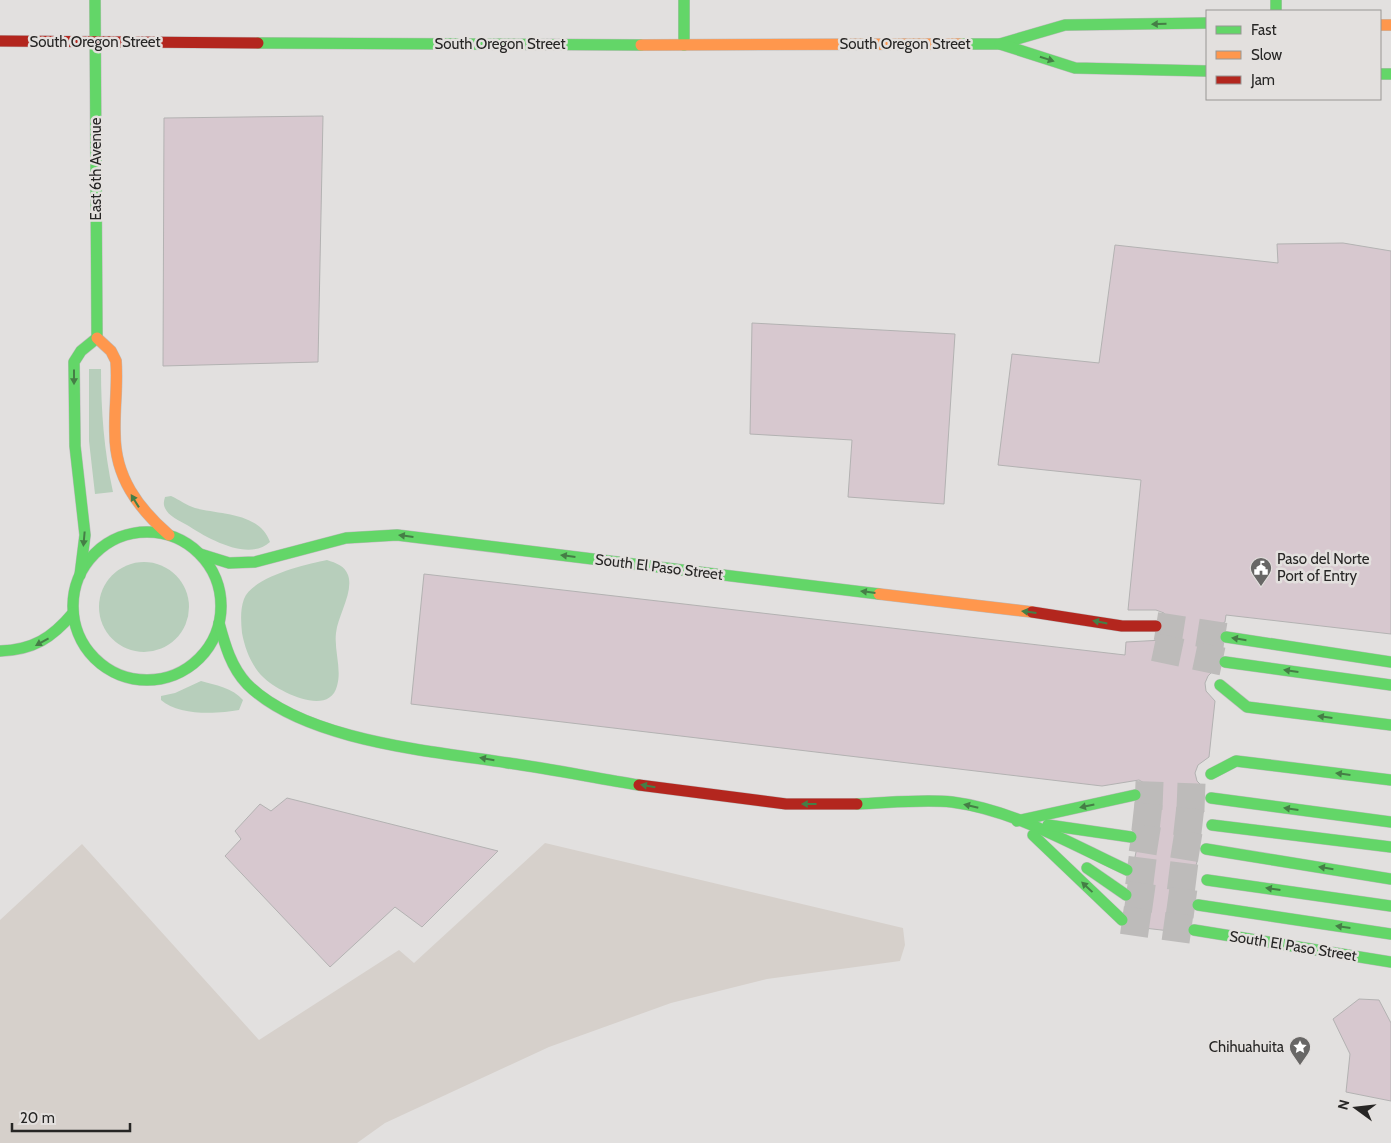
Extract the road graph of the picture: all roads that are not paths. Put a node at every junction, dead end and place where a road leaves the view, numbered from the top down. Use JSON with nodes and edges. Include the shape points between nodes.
{"nodes":[{"id":1,"x":95,"y":0,"type":"edge"},
{"id":2,"x":684,"y":0,"type":"edge"},
{"id":3,"x":1206,"y":23,"type":"edge"},
{"id":4,"x":0,"y":42,"type":"edge"},
{"id":5,"x":95,"y":42,"type":"junction"},
{"id":6,"x":1000,"y":44,"type":"junction"},
{"id":7,"x":684,"y":45,"type":"junction"},
{"id":8,"x":1206,"y":71,"type":"edge"},
{"id":9,"x":97,"y":338,"type":"junction"},
{"id":10,"x":169,"y":535,"type":"junction"},
{"id":11,"x":200,"y":554,"type":"junction"},
{"id":12,"x":80,"y":575,"type":"junction"},
{"id":13,"x":73,"y":613,"type":"junction"},
{"id":14,"x":219,"y":624,"type":"junction"},
{"id":15,"x":1122,"y":626,"type":"junction"},
{"id":16,"x":1156,"y":626,"type":"tunnel mouth"},
{"id":17,"x":1138,"y":637,"type":"dead end"},
{"id":18,"x":1226,"y":637,"type":"tunnel mouth"},
{"id":19,"x":0,"y":651,"type":"edge"},
{"id":20,"x":1225,"y":662,"type":"tunnel mouth"},
{"id":21,"x":1391,"y":662,"type":"edge"},
{"id":22,"x":1220,"y":685,"type":"dead end"},
{"id":23,"x":1391,"y":685,"type":"edge"},
{"id":24,"x":1391,"y":725,"type":"edge"},
{"id":25,"x":1211,"y":774,"type":"dead end"},
{"id":26,"x":1391,"y":780,"type":"edge"},
{"id":27,"x":1135,"y":795,"type":"tunnel mouth"},
{"id":28,"x":1211,"y":798,"type":"tunnel mouth"},
{"id":29,"x":1085,"y":818,"type":"dead end"},
{"id":30,"x":1017,"y":821,"type":"junction"},
{"id":31,"x":1391,"y":822,"type":"edge"},
{"id":32,"x":1212,"y":825,"type":"tunnel mouth"},
{"id":33,"x":1131,"y":837,"type":"tunnel mouth"},
{"id":34,"x":1391,"y":847,"type":"edge"},
{"id":35,"x":1206,"y":849,"type":"tunnel mouth"},
{"id":36,"x":1127,"y":870,"type":"tunnel mouth"},
{"id":37,"x":1391,"y":879,"type":"edge"},
{"id":38,"x":1207,"y":880,"type":"tunnel mouth"},
{"id":39,"x":1126,"y":895,"type":"tunnel mouth"},
{"id":40,"x":1198,"y":905,"type":"tunnel mouth"},
{"id":41,"x":1391,"y":906,"type":"edge"},
{"id":42,"x":1122,"y":920,"type":"tunnel mouth"},
{"id":43,"x":1194,"y":930,"type":"tunnel mouth"},
{"id":44,"x":1391,"y":934,"type":"edge"},
{"id":45,"x":1391,"y":962,"type":"edge"}],
"edges":[{"from":1,"to":5,"type":"main road","name":"East 6th Avenue"},
{"from":2,"to":7,"type":"main road"},
{"from":3,"to":6,"type":"main road","name":"South Oregon Street","one_way":true,"via":[[1066,25]]},
{"from":4,"to":5,"type":"main road","name":"South Oregon Street"},
{"from":5,"to":7,"type":"main road","name":"South Oregon Street"},
{"from":5,"to":9,"type":"main road","name":"East 6th Avenue"},
{"from":6,"to":7,"type":"main road","name":"South Oregon Street"},
{"from":6,"to":8,"type":"main road","name":"South Oregon Street","one_way":true,"via":[[1075,68]]},
{"from":10,"to":9,"type":"main road","one_way":true,"via":[[138,506],[123,475],[115,434],[116,360],[108,346]]},
{"from":9,"to":12,"type":"main road","one_way":true,"via":[[81,350],[74,362],[75,446],[85,535]]},
{"from":10,"to":11,"type":"main road"},
{"from":10,"to":12,"type":"main road","via":[[147,531],[112,540],[93,555]]},
{"from":11,"to":14,"type":"main road","via":[[219,589]]},
{"from":15,"to":11,"type":"main road","name":"South El Paso Street","one_way":true,"via":[[397,535],[346,538],[255,562],[229,563]]},
{"from":12,"to":13,"type":"main road","via":[[74,593]]},
{"from":13,"to":14,"type":"main road","via":[[85,648],[97,662],[116,674],[138,680],[162,679],[183,671],[198,660]]},
{"from":13,"to":19,"type":"main road","one_way":true,"via":[[57,633],[37,646]]},
{"from":30,"to":14,"type":"main road","one_way":true,"via":[[986,809],[944,801],[787,804],[675,791],[377,740],[321,726],[266,700],[245,683],[228,658]]},
{"from":15,"to":16,"type":"main road","name":"South El Paso Street"},
{"from":15,"to":17,"type":"main road","name":"South El Paso Street"},
{"from":21,"to":18,"type":"main road","one_way":true},
{"from":23,"to":20,"type":"main road","one_way":true},
{"from":24,"to":22,"type":"main road","one_way":true,"via":[[1247,707]]},
{"from":26,"to":25,"type":"main road","one_way":true,"via":[[1236,761]]},
{"from":27,"to":30,"type":"main road","one_way":true},
{"from":31,"to":28,"type":"main road","one_way":true},
{"from":29,"to":30,"type":"main road"},
{"from":30,"to":33,"type":"main road"},
{"from":30,"to":36,"type":"main road"},
{"from":30,"to":39,"type":"main road"},
{"from":42,"to":30,"type":"main road","one_way":true},
{"from":32,"to":34,"type":"main road"},
{"from":37,"to":35,"type":"main road","one_way":true},
{"from":41,"to":38,"type":"main road","one_way":true},
{"from":44,"to":40,"type":"main road","name":"South El Paso Street","one_way":true},
{"from":43,"to":45,"type":"main road","name":"South El Paso Street"}]}
